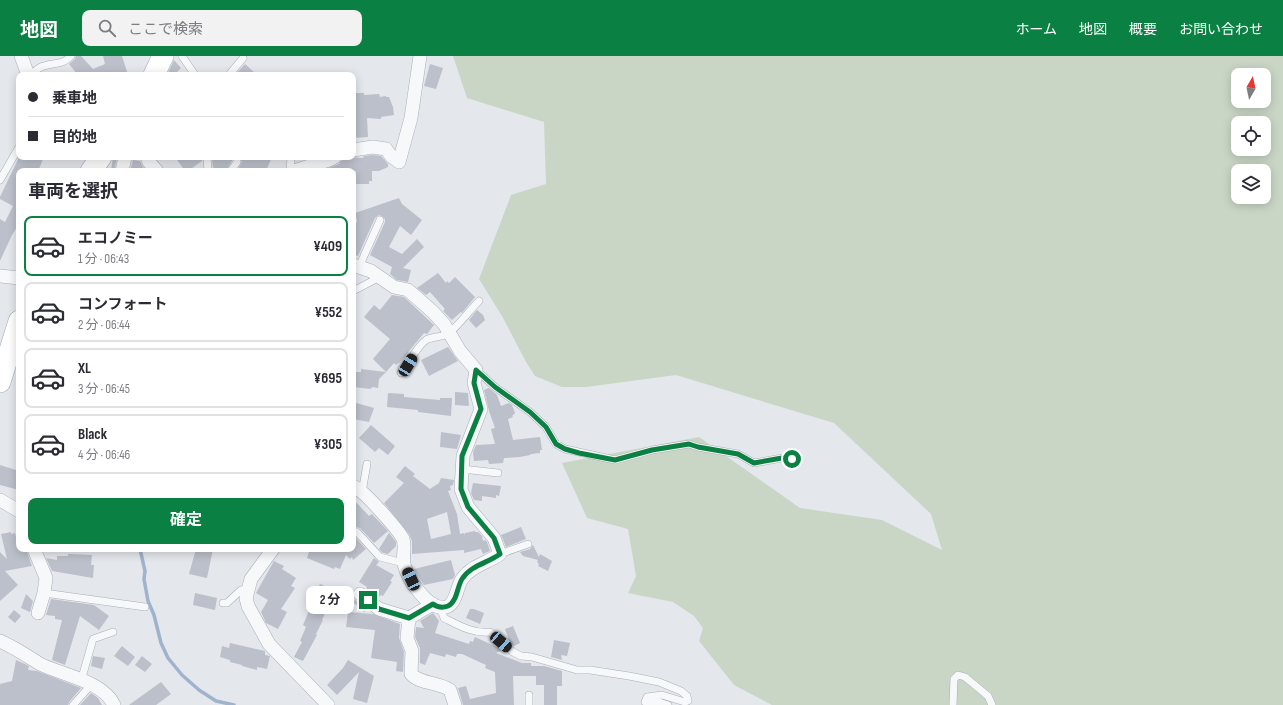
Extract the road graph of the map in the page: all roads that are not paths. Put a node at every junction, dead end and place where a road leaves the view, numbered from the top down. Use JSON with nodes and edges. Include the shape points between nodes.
{"nodes":[{"id":1,"x":20,"y":56,"type":"edge"},
{"id":2,"x":72,"y":56,"type":"edge"},
{"id":3,"x":163,"y":56,"type":"edge"},
{"id":4,"x":182,"y":56,"type":"edge"},
{"id":5,"x":420,"y":56,"type":"edge"},
{"id":6,"x":243,"y":58,"type":"dead end"},
{"id":7,"x":28,"y":72,"type":"edge"},
{"id":8,"x":34,"y":72,"type":"edge"},
{"id":9,"x":155,"y":72,"type":"edge"},
{"id":10,"x":193,"y":72,"type":"edge"},
{"id":11,"x":231,"y":72,"type":"edge"},
{"id":12,"x":356,"y":150,"type":"edge"},
{"id":13,"x":16,"y":152,"type":"edge"},
{"id":14,"x":148,"y":160,"type":"edge"},
{"id":15,"x":329,"y":160,"type":"edge"},
{"id":16,"x":237,"y":162,"type":"dead end"},
{"id":17,"x":154,"y":168,"type":"edge"},
{"id":18,"x":233,"y":168,"type":"edge"},
{"id":19,"x":304,"y":168,"type":"edge"},
{"id":20,"x":0,"y":180,"type":"edge"},
{"id":21,"x":380,"y":220,"type":"dead end"},
{"id":22,"x":356,"y":266,"type":"edge"},
{"id":23,"x":0,"y":276,"type":"edge"},
{"id":24,"x":380,"y":277,"type":"junction"},
{"id":25,"x":16,"y":278,"type":"edge"},
{"id":26,"x":356,"y":289,"type":"edge"},
{"id":27,"x":479,"y":301,"type":"dead end"},
{"id":28,"x":16,"y":331,"type":"edge"},
{"id":29,"x":449,"y":333,"type":"junction"},
{"id":30,"x":476,"y":370,"type":"junction"},
{"id":31,"x":401,"y":373,"type":"dead end"},
{"id":32,"x":0,"y":382,"type":"edge"},
{"id":33,"x":792,"y":459,"type":"dead end"},
{"id":34,"x":367,"y":464,"type":"dead end"},
{"id":35,"x":462,"y":469,"type":"junction"},
{"id":36,"x":498,"y":473,"type":"dead end"},
{"id":37,"x":358,"y":489,"type":"edge"},
{"id":38,"x":0,"y":500,"type":"edge"},
{"id":39,"x":16,"y":509,"type":"edge"},
{"id":40,"x":357,"y":532,"type":"dead end"},
{"id":41,"x":528,"y":544,"type":"dead end"},
{"id":42,"x":35,"y":552,"type":"edge"},
{"id":43,"x":271,"y":552,"type":"edge"},
{"id":44,"x":500,"y":554,"type":"junction"},
{"id":45,"x":403,"y":563,"type":"junction"},
{"id":46,"x":248,"y":589,"type":"junction"},
{"id":47,"x":44,"y":593,"type":"junction"},
{"id":48,"x":360,"y":594,"type":"dead end"},
{"id":49,"x":223,"y":603,"type":"dead end"},
{"id":50,"x":437,"y":606,"type":"junction"},
{"id":51,"x":145,"y":607,"type":"dead end"},
{"id":52,"x":38,"y":613,"type":"dead end"},
{"id":53,"x":409,"y":618,"type":"junction"},
{"id":54,"x":114,"y":632,"type":"dead end"},
{"id":55,"x":0,"y":641,"type":"edge"},
{"id":56,"x":86,"y":683,"type":"junction"},
{"id":57,"x":529,"y":695,"type":"dead end"},
{"id":58,"x":73,"y":705,"type":"edge"},
{"id":59,"x":114,"y":705,"type":"edge"},
{"id":60,"x":328,"y":705,"type":"edge"},
{"id":61,"x":455,"y":705,"type":"edge"},
{"id":62,"x":530,"y":705,"type":"edge"},
{"id":63,"x":668,"y":705,"type":"edge"},
{"id":64,"x":953,"y":705,"type":"edge"},
{"id":65,"x":992,"y":705,"type":"edge"}],
"edges":[{"from":1,"to":7,"type":"street"},
{"from":2,"to":8,"type":"lane","via":[[66,61],[43,66]]},
{"from":3,"to":9,"type":"main road"},
{"from":4,"to":10,"type":"lane"},
{"from":5,"to":12,"type":"street","via":[[411,118],[399,162],[386,149],[373,147]]},
{"from":6,"to":11,"type":"lane"},
{"from":13,"to":20,"type":"lane"},
{"from":14,"to":17,"type":"street"},
{"from":15,"to":19,"type":"street"},
{"from":16,"to":18,"type":"lane"},
{"from":21,"to":22,"type":"lane"},
{"from":22,"to":24,"type":"street"},
{"from":23,"to":25,"type":"street"},
{"from":24,"to":26,"type":"lane"},
{"from":24,"to":29,"type":"street","via":[[394,287],[408,290],[433,312]]},
{"from":27,"to":29,"type":"lane"},
{"from":28,"to":32,"type":"main road"},
{"from":29,"to":30,"type":"street"},
{"from":29,"to":31,"type":"lane","via":[[426,340]]},
{"from":30,"to":33,"type":"lane","via":[[530,412],[546,427],[556,444],[579,453],[615,460],[689,444],[738,454],[754,463],[782,458]]},
{"from":30,"to":35,"type":"street","via":[[474,383],[481,409],[462,456]]},
{"from":34,"to":37,"type":"lane"},
{"from":35,"to":36,"type":"lane"},
{"from":35,"to":44,"type":"street","via":[[461,489],[465,501],[494,538]]},
{"from":37,"to":45,"type":"street","via":[[404,541]]},
{"from":38,"to":39,"type":"street"},
{"from":40,"to":45,"type":"lane","via":[[380,557]]},
{"from":41,"to":44,"type":"lane"},
{"from":42,"to":47,"type":"street","via":[[46,578]]},
{"from":43,"to":46,"type":"street","via":[[250,579]]},
{"from":44,"to":50,"type":"street","via":[[472,569],[462,579],[451,604],[446,607]]},
{"from":45,"to":50,"type":"street","via":[[418,591]]},
{"from":46,"to":49,"type":"lane","via":[[241,590],[227,603]]},
{"from":46,"to":60,"type":"street","via":[[248,606],[269,644]]},
{"from":47,"to":51,"type":"lane"},
{"from":47,"to":52,"type":"street"},
{"from":48,"to":53,"type":"street","via":[[379,609]]},
{"from":50,"to":53,"type":"street"},
{"from":50,"to":63,"type":"lane","via":[[444,618],[465,628],[490,632],[521,656],[577,670],[659,682],[687,696],[688,702],[662,695],[647,697],[644,702]]},
{"from":53,"to":61,"type":"street","via":[[407,638],[412,651],[411,674],[418,680],[450,690]]},
{"from":54,"to":56,"type":"lane","via":[[93,639]]},
{"from":55,"to":56,"type":"street","via":[[41,664]]},
{"from":56,"to":58,"type":"lane"},
{"from":56,"to":59,"type":"street","via":[[103,691]]},
{"from":57,"to":62,"type":"lane"},
{"from":64,"to":65,"type":"lane","via":[[954,679],[958,675],[965,677],[988,696]]}]}
